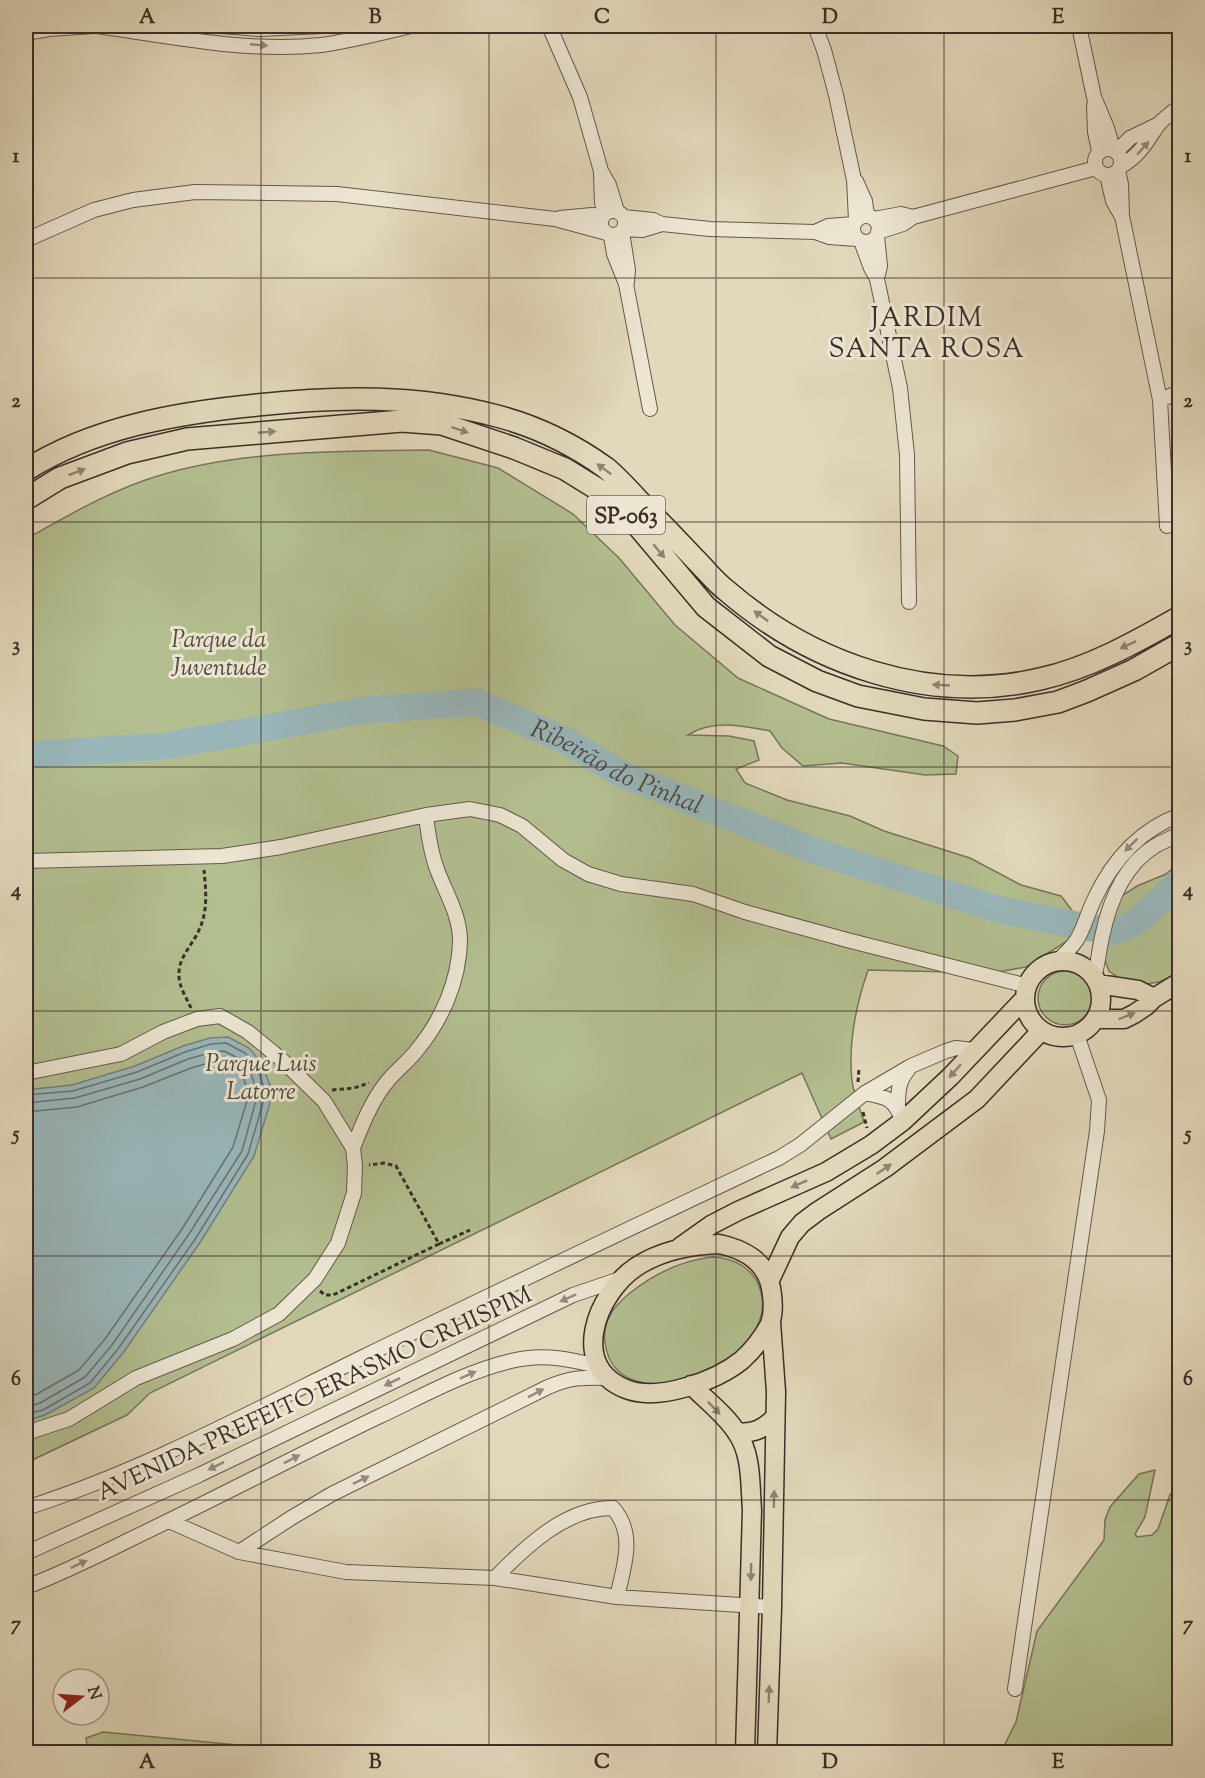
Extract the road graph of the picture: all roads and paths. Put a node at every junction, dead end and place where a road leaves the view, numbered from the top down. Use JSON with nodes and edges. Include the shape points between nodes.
{"nodes":[{"id":1,"x":95,"y":26,"type":"edge"},
{"id":2,"x":222,"y":26,"type":"edge"},
{"id":3,"x":321,"y":26,"type":"edge"},
{"id":4,"x":411,"y":26,"type":"edge"},
{"id":5,"x":815,"y":26,"type":"edge"},
{"id":6,"x":1079,"y":26,"type":"edge"},
{"id":7,"x":550,"y":27,"type":"dead end"},
{"id":8,"x":26,"y":33,"type":"edge"},
{"id":9,"x":1179,"y":106,"type":"edge"},
{"id":10,"x":1159,"y":124,"type":"junction"},
{"id":11,"x":1109,"y":151,"type":"junction"},
{"id":12,"x":1110,"y":170,"type":"junction"},
{"id":13,"x":614,"y":223,"type":"junction"},
{"id":14,"x":868,"y":225,"type":"junction"},
{"id":15,"x":815,"y":232,"type":"junction"},
{"id":16,"x":26,"y":240,"type":"edge"},
{"id":17,"x":859,"y":240,"type":"junction"},
{"id":18,"x":877,"y":279,"type":"junction"},
{"id":19,"x":1179,"y":392,"type":"edge"},
{"id":20,"x":1160,"y":400,"type":"junction"},
{"id":21,"x":650,"y":409,"type":"dead end"},
{"id":22,"x":26,"y":470,"type":"edge"},
{"id":23,"x":26,"y":499,"type":"edge"},
{"id":24,"x":1167,"y":526,"type":"dead end"},
{"id":25,"x":909,"y":602,"type":"dead end"},
{"id":26,"x":1179,"y":617,"type":"edge"},
{"id":27,"x":1179,"y":644,"type":"edge"},
{"id":28,"x":426,"y":814,"type":"junction"},
{"id":29,"x":1179,"y":815,"type":"edge"},
{"id":30,"x":1179,"y":834,"type":"edge"},
{"id":31,"x":203,"y":856,"type":"junction"},
{"id":32,"x":26,"y":861,"type":"edge"},
{"id":33,"x":1056,"y":962,"type":"junction"},
{"id":34,"x":1096,"y":981,"type":"junction"},
{"id":35,"x":1179,"y":981,"type":"edge"},
{"id":36,"x":1026,"y":992,"type":"junction"},
{"id":37,"x":1154,"y":998,"type":"junction"},
{"id":38,"x":197,"y":1019,"type":"junction"},
{"id":39,"x":1096,"y":1019,"type":"junction"},
{"id":40,"x":1041,"y":1031,"type":"junction"},
{"id":41,"x":1077,"y":1035,"type":"junction"},
{"id":42,"x":974,"y":1050,"type":"junction"},
{"id":43,"x":911,"y":1066,"type":"junction"},
{"id":44,"x":26,"y":1073,"type":"edge"},
{"id":45,"x":394,"y":1075,"type":"junction"},
{"id":46,"x":308,"y":1085,"type":"junction"},
{"id":47,"x":866,"y":1093,"type":"junction"},
{"id":48,"x":900,"y":1114,"type":"junction"},
{"id":49,"x":353,"y":1148,"type":"junction"},
{"id":50,"x":355,"y":1166,"type":"junction"},
{"id":51,"x":470,"y":1230,"type":"dead end"},
{"id":52,"x":438,"y":1244,"type":"junction"},
{"id":53,"x":676,"y":1250,"type":"junction"},
{"id":54,"x":623,"y":1278,"type":"junction"},
{"id":55,"x":770,"y":1280,"type":"junction"},
{"id":56,"x":310,"y":1284,"type":"junction"},
{"id":57,"x":771,"y":1322,"type":"junction"},
{"id":58,"x":605,"y":1372,"type":"junction"},
{"id":59,"x":691,"y":1385,"type":"junction"},
{"id":60,"x":775,"y":1417,"type":"junction"},
{"id":61,"x":737,"y":1432,"type":"junction"},
{"id":62,"x":26,"y":1433,"type":"edge"},
{"id":63,"x":26,"y":1508,"type":"edge"},
{"id":64,"x":169,"y":1521,"type":"junction"},
{"id":65,"x":239,"y":1552,"type":"junction"},
{"id":66,"x":26,"y":1553,"type":"edge"},
{"id":67,"x":495,"y":1578,"type":"junction"},
{"id":68,"x":26,"y":1587,"type":"edge"},
{"id":69,"x":617,"y":1597,"type":"junction"},
{"id":70,"x":750,"y":1607,"type":"junction"},
{"id":71,"x":772,"y":1607,"type":"junction"},
{"id":72,"x":1015,"y":1689,"type":"dead end"},
{"id":73,"x":745,"y":1752,"type":"edge"},
{"id":74,"x":767,"y":1752,"type":"edge"}],
"edges":[{"from":1,"to":4,"type":"street","one_way":true,"via":[[272,46],[321,45]]},
{"from":1,"to":8,"type":"street"},
{"from":2,"to":3,"type":"street"},
{"from":5,"to":14,"type":"street","via":[[836,94],[854,180],[865,201]]},
{"from":6,"to":11,"type":"street","via":[[1094,97],[1107,128]]},
{"from":7,"to":13,"type":"street","via":[[580,97],[601,171],[609,185]]},
{"from":9,"to":10,"type":"street"},
{"from":10,"to":11,"type":"street"},
{"from":12,"to":10,"type":"street","one_way":true,"via":[[1137,155]]},
{"from":11,"to":12,"type":"street","via":[[1121,159]]},
{"from":11,"to":12,"type":"street","via":[[1095,159]]},
{"from":12,"to":14,"type":"street","via":[[913,217],[903,224]]},
{"from":12,"to":20,"type":"street","via":[[1113,201],[1122,216]]},
{"from":13,"to":15,"type":"street","via":[[642,230],[662,224]]},
{"from":13,"to":16,"type":"street","via":[[585,215],[555,219],[337,194],[195,192],[133,200],[94,210]]},
{"from":13,"to":21,"type":"street","via":[[628,270],[626,284]]},
{"from":14,"to":15,"type":"street","via":[[828,226]]},
{"from":14,"to":17,"type":"street","via":[[853,232]]},
{"from":14,"to":17,"type":"street","via":[[870,242]]},
{"from":14,"to":18,"type":"street","via":[[880,266]]},
{"from":15,"to":17,"type":"street"},
{"from":17,"to":18,"type":"street"},
{"from":18,"to":25,"type":"street","via":[[900,388],[907,455]]},
{"from":19,"to":20,"type":"street"},
{"from":20,"to":24,"type":"street"},
{"from":26,"to":22,"type":"highway","number":"SP-063","one_way":true,"via":[[1081,667],[1040,679],[988,687],[880,676],[828,657],[785,634],[726,591],[608,470],[560,440],[499,416],[424,401],[301,400],[216,409],[139,423],[90,438]]},
{"from":23,"to":27,"type":"highway","number":"SP-063","one_way":true,"via":[[60,478],[127,453],[187,439],[402,421],[442,424],[565,469],[599,490],[637,525],[706,607],[769,656],[858,696],[924,709],[977,713],[1015,710],[1058,702],[1088,691]]},
{"from":28,"to":31,"type":"street","via":[[281,847]]},
{"from":28,"to":36,"type":"street","via":[[470,809],[500,814],[588,874],[621,884],[693,894]]},
{"from":28,"to":45,"type":"street","via":[[429,839],[458,920],[460,941],[447,1003],[417,1051]]},
{"from":29,"to":33,"type":"street","one_way":true,"via":[[1144,833],[1127,848],[1106,877],[1080,937]]},
{"from":30,"to":34,"type":"street","via":[[1153,847],[1134,864],[1119,886],[1108,912]]},
{"from":31,"to":32,"type":"street"},
{"from":31,"to":38,"type":"path","via":[[206,909],[179,973]]},
{"from":33,"to":34,"type":"main road","via":[[1081,965]]},
{"from":33,"to":36,"type":"main road","via":[[1034,975]]},
{"from":34,"to":37,"type":"main road","via":[[1138,990]]},
{"from":34,"to":39,"type":"main road","via":[[1101,1008]]},
{"from":35,"to":37,"type":"main road"},
{"from":36,"to":40,"type":"main road","via":[[1027,1011]]},
{"from":36,"to":42,"type":"main road"},
{"from":39,"to":37,"type":"main road","one_way":true,"via":[[1124,1019]]},
{"from":38,"to":44,"type":"street","via":[[121,1054]]},
{"from":38,"to":46,"type":"street","via":[[220,1016],[248,1032]]},
{"from":39,"to":41,"type":"main road"},
{"from":40,"to":41,"type":"main road","via":[[1065,1038]]},
{"from":55,"to":40,"type":"main road","one_way":true,"via":[[790,1237],[802,1223],[885,1168],[977,1099]]},
{"from":41,"to":72,"type":"street","via":[[1099,1100],[1097,1131]]},
{"from":42,"to":43,"type":"street","via":[[956,1048]]},
{"from":42,"to":48,"type":"main road","one_way":true,"via":[[951,1076]]},
{"from":43,"to":47,"type":"street"},
{"from":43,"to":48,"type":"street","via":[[898,1088]]},
{"from":45,"to":46,"type":"path","via":[[354,1089]]},
{"from":45,"to":49,"type":"street","via":[[370,1106]]},
{"from":46,"to":49,"type":"street","via":[[324,1101]]},
{"from":47,"to":48,"type":"street","via":[[888,1098]]},
{"from":47,"to":63,"type":"street","via":[[779,1158],[181,1446]]},
{"from":48,"to":53,"type":"main road","one_way":true,"via":[[871,1145],[826,1172],[720,1220]]},
{"from":49,"to":50,"type":"street"},
{"from":50,"to":52,"type":"path","via":[[396,1166]]},
{"from":50,"to":56,"type":"street","via":[[354,1192],[338,1243]]},
{"from":51,"to":52,"type":"path"},
{"from":52,"to":56,"type":"path","via":[[333,1295],[325,1295]]},
{"from":53,"to":54,"type":"main road","via":[[637,1266]]},
{"from":53,"to":55,"type":"main road","via":[[719,1244],[738,1248],[764,1269]]},
{"from":54,"to":58,"type":"main road","via":[[598,1313],[594,1352]]},
{"from":54,"to":66,"type":"street","name":"AVENIDA PREFEITO ERASMO CRHISPIM","one_way":true,"via":[[573,1295],[199,1475]]},
{"from":55,"to":57,"type":"main road"},
{"from":56,"to":62,"type":"street","via":[[279,1314],[233,1339],[136,1378],[69,1419]]},
{"from":57,"to":59,"type":"main road","via":[[740,1362]]},
{"from":57,"to":60,"type":"main road"},
{"from":58,"to":59,"type":"main road","via":[[626,1389],[649,1394]]},
{"from":64,"to":58,"type":"street","name":"AVENIDA PREFEITO ERASMO CRHISPIM","one_way":true,"via":[[475,1371],[543,1356],[567,1358]]},
{"from":65,"to":58,"type":"street","one_way":true,"via":[[332,1494],[548,1387]]},
{"from":59,"to":61,"type":"main road","one_way":true},
{"from":60,"to":61,"type":"main road","via":[[758,1430]]},
{"from":71,"to":60,"type":"main road","one_way":true},
{"from":61,"to":70,"type":"main road","one_way":true,"via":[[749,1470],[752,1510]]},
{"from":64,"to":65,"type":"street"},
{"from":68,"to":64,"type":"street","name":"AVENIDA PREFEITO ERASMO CRHISPIM","one_way":true},
{"from":65,"to":67,"type":"street","via":[[346,1572]]},
{"from":67,"to":69,"type":"street"},
{"from":67,"to":69,"type":"street","via":[[536,1538],[591,1510],[613,1508],[624,1524],[627,1538]]},
{"from":69,"to":70,"type":"street"},
{"from":70,"to":71,"type":"street"},
{"from":70,"to":73,"type":"main road"},
{"from":74,"to":71,"type":"main road","one_way":true}]}
